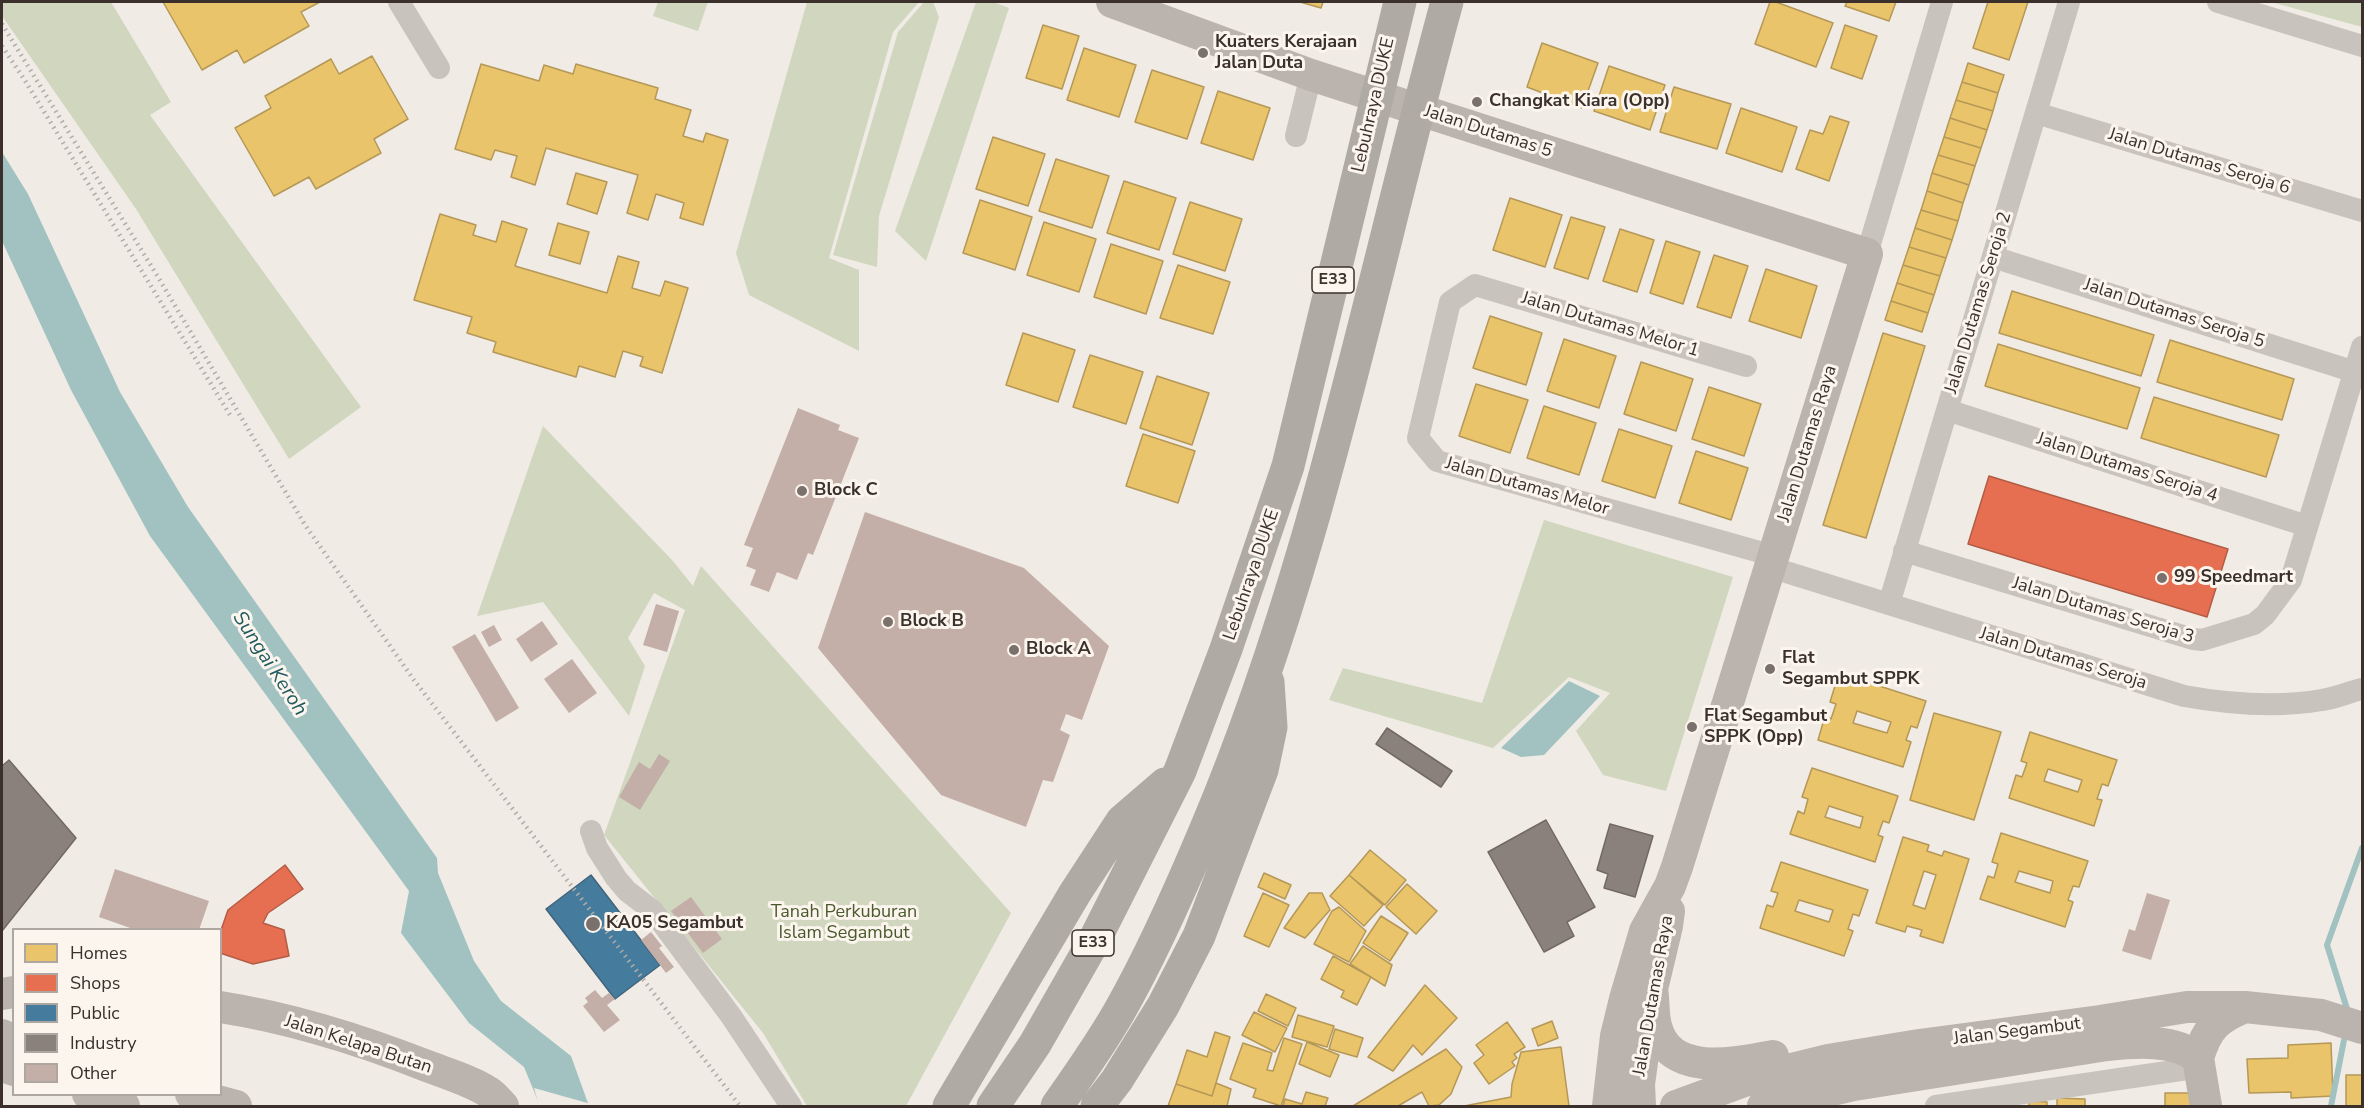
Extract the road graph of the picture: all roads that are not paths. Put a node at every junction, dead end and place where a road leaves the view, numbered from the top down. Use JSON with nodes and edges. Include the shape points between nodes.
{"nodes":[{"id":1,"x":399,"y":2,"type":"edge"},
{"id":2,"x":1112,"y":2,"type":"edge"},
{"id":3,"x":1942,"y":2,"type":"edge"},
{"id":4,"x":2069,"y":2,"type":"edge"},
{"id":5,"x":2218,"y":2,"type":"edge"},
{"id":6,"x":1398,"y":10,"type":"edge"},
{"id":7,"x":1443,"y":16,"type":"edge"},
{"id":8,"x":2362,"y":46,"type":"edge"},
{"id":9,"x":440,"y":68,"type":"dead end"},
{"id":10,"x":1311,"y":75,"type":"junction"},
{"id":11,"x":2036,"y":113,"type":"junction"},
{"id":12,"x":1296,"y":136,"type":"dead end"},
{"id":13,"x":2362,"y":211,"type":"edge"},
{"id":14,"x":1867,"y":254,"type":"junction"},
{"id":15,"x":1993,"y":257,"type":"junction"},
{"id":16,"x":1475,"y":285,"type":"joint"},
{"id":17,"x":2362,"y":347,"type":"edge"},
{"id":18,"x":1746,"y":366,"type":"dead end"},
{"id":19,"x":2355,"y":372,"type":"junction"},
{"id":20,"x":1947,"y":410,"type":"junction"},
{"id":21,"x":2307,"y":526,"type":"junction"},
{"id":22,"x":1904,"y":551,"type":"junction"},
{"id":23,"x":1772,"y":562,"type":"junction"},
{"id":24,"x":1888,"y":604,"type":"junction"},
{"id":25,"x":1267,"y":668,"type":"junction"},
{"id":26,"x":2362,"y":688,"type":"edge"},
{"id":27,"x":1180,"y":771,"type":"junction"},
{"id":28,"x":591,"y":831,"type":"dead end"},
{"id":29,"x":1670,"y":886,"type":"junction"},
{"id":30,"x":1653,"y":989,"type":"junction"},
{"id":31,"x":2187,"y":1006,"type":"junction"},
{"id":32,"x":222,"y":1007,"type":"edge"},
{"id":33,"x":2245,"y":1007,"type":"junction"},
{"id":34,"x":2362,"y":1028,"type":"edge"},
{"id":35,"x":2104,"y":1033,"type":"junction"},
{"id":36,"x":2157,"y":1044,"type":"junction"},
{"id":37,"x":1766,"y":1058,"type":"junction"},
{"id":38,"x":2200,"y":1063,"type":"junction"},
{"id":39,"x":91,"y":1096,"type":"edge"},
{"id":40,"x":195,"y":1096,"type":"edge"},
{"id":41,"x":497,"y":1100,"type":"edge"},
{"id":42,"x":1637,"y":1105,"type":"edge"},
{"id":43,"x":124,"y":1107,"type":"edge"},
{"id":44,"x":236,"y":1107,"type":"edge"},
{"id":45,"x":791,"y":1107,"type":"edge"},
{"id":46,"x":948,"y":1107,"type":"edge"},
{"id":47,"x":993,"y":1107,"type":"edge"},
{"id":48,"x":1057,"y":1107,"type":"edge"},
{"id":49,"x":1096,"y":1107,"type":"edge"},
{"id":50,"x":1608,"y":1107,"type":"edge"},
{"id":51,"x":1676,"y":1107,"type":"edge"},
{"id":52,"x":1748,"y":1107,"type":"edge"},
{"id":53,"x":1763,"y":1107,"type":"edge"},
{"id":54,"x":1844,"y":1107,"type":"edge"},
{"id":55,"x":1936,"y":1107,"type":"edge"},
{"id":56,"x":2206,"y":1107,"type":"edge"}],
"edges":[{"from":1,"to":9,"type":"street"},
{"from":2,"to":10,"type":"main road","name":"Jalan Dutamas 5"},
{"from":3,"to":14,"type":"street","name":"Jalan Dutamas Raya"},
{"from":4,"to":11,"type":"street","name":"Jalan Dutamas Seroja 2"},
{"from":5,"to":8,"type":"street"},
{"from":6,"to":27,"type":"highway","name":"Lebuhraya DUKE","number":"E33","via":[[1288,466],[1230,639]]},
{"from":7,"to":25,"type":"highway","number":"E33","via":[[1327,470]]},
{"from":10,"to":12,"type":"street"},
{"from":10,"to":14,"type":"main road","name":"Jalan Dutamas 5"},
{"from":11,"to":13,"type":"street","name":"Jalan Dutamas Seroja 6"},
{"from":11,"to":15,"type":"street","name":"Jalan Dutamas Seroja 2"},
{"from":14,"to":23,"type":"main road","name":"Jalan Dutamas Raya"},
{"from":15,"to":19,"type":"street","name":"Jalan Dutamas Seroja 5"},
{"from":15,"to":20,"type":"street","name":"Jalan Dutamas Seroja 2"},
{"from":16,"to":18,"type":"street","name":"Jalan Dutamas Melor 1"},
{"from":16,"to":23,"type":"street","name":"Jalan Dutamas Melor","via":[[1450,302],[1418,438],[1437,461]]},
{"from":17,"to":19,"type":"street","name":"Jalan Dutamas Seroja 3"},
{"from":19,"to":21,"type":"street","name":"Jalan Dutamas Seroja 3"},
{"from":20,"to":21,"type":"street","name":"Jalan Dutamas Seroja 4"},
{"from":20,"to":22,"type":"street","name":"Jalan Dutamas Seroja 2"},
{"from":21,"to":22,"type":"street","name":"Jalan Dutamas Seroja 3","via":[[2291,580],[2265,615],[2254,624],[2202,640]]},
{"from":22,"to":24,"type":"street","name":"Jalan Dutamas Seroja 2"},
{"from":23,"to":24,"type":"street","name":"Jalan Dutamas Seroja"},
{"from":23,"to":29,"type":"main road","name":"Jalan Dutamas Raya"},
{"from":24,"to":26,"type":"street","name":"Jalan Dutamas Seroja","via":[[2184,696],[2271,704],[2323,700]]},
{"from":25,"to":48,"type":"highway","number":"E33","via":[[1234,762],[1157,941],[1118,1013]]},
{"from":25,"to":49,"type":"highway","number":"E33","via":[[1271,727],[1262,770],[1199,936],[1163,1006]]},
{"from":27,"to":46,"type":"highway","via":[[1122,821]]},
{"from":27,"to":47,"type":"highway","name":"Lebuhraya DUKE","number":"E33","via":[[1095,939],[1035,1044]]},
{"from":28,"to":45,"type":"street","via":[[616,878],[653,911],[731,1016]]},
{"from":29,"to":30,"type":"main road","name":"Jalan Dutamas Raya","via":[[1667,926]]},
{"from":29,"to":50,"type":"main road","name":"Jalan Dutamas Raya","via":[[1645,931],[1624,999]]},
{"from":30,"to":37,"type":"main road","via":[[1656,1026],[1667,1049],[1681,1058],[1710,1064]]},
{"from":30,"to":42,"type":"main road","name":"Jalan Dutamas Raya"},
{"from":31,"to":33,"type":"main road","name":"Jalan Segambut"},
{"from":31,"to":35,"type":"main road","name":"Jalan Segambut"},
{"from":31,"to":37,"type":"main road","via":[[2178,999],[2131,1001],[1911,1032]]},
{"from":32,"to":41,"type":"main road","name":"Jalan Kelapa Butan","via":[[319,1030],[397,1054],[454,1076]]},
{"from":33,"to":34,"type":"main road","name":"Jalan Segambut","via":[[2321,1016]]},
{"from":33,"to":38,"type":"main road","via":[[2227,1014],[2213,1026],[2204,1041]]},
{"from":35,"to":36,"type":"main road","name":"Jalan Segambut"},
{"from":35,"to":51,"type":"main road","name":"Jalan Segambut","via":[[1919,1045],[1828,1060],[1747,1080]]},
{"from":35,"to":53,"type":"main road","name":"Jalan Segambut"},
{"from":36,"to":38,"type":"main road","name":"Jalan Segambut","via":[[2192,1053]]},
{"from":36,"to":54,"type":"main road","via":[[2138,1060]]},
{"from":37,"to":42,"type":"main road"},
{"from":37,"to":52,"type":"main road","via":[[1749,1071],[1743,1087]]},
{"from":38,"to":55,"type":"street"},
{"from":38,"to":56,"type":"main road"},
{"from":39,"to":43,"type":"main road"},
{"from":40,"to":44,"type":"main road"}]}
